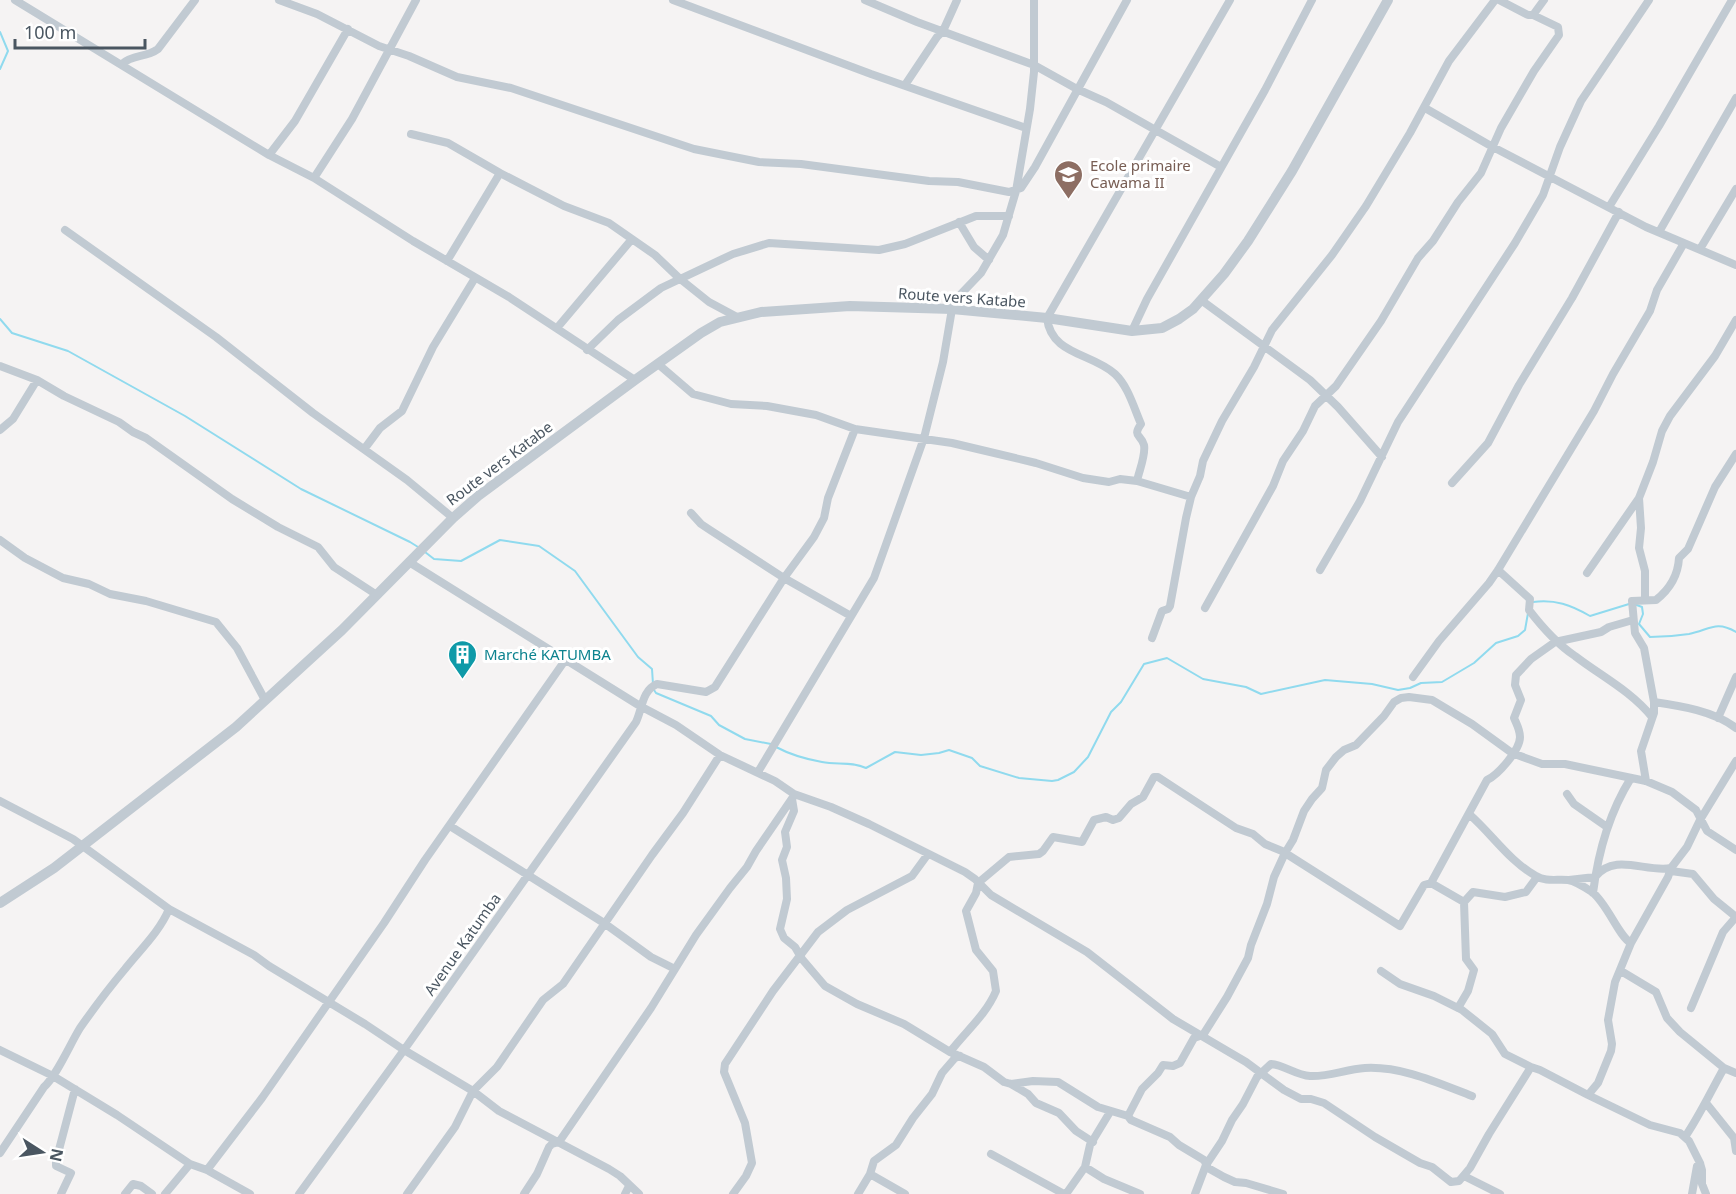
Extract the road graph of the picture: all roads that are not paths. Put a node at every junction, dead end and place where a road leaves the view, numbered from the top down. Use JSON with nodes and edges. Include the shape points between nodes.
{"nodes":[{"id":1,"x":15,"y":0,"type":"edge"},
{"id":2,"x":195,"y":0,"type":"edge"},
{"id":3,"x":279,"y":0,"type":"edge"},
{"id":4,"x":416,"y":0,"type":"edge"},
{"id":5,"x":673,"y":0,"type":"edge"},
{"id":6,"x":865,"y":0,"type":"edge"},
{"id":7,"x":957,"y":0,"type":"edge"},
{"id":8,"x":1034,"y":0,"type":"edge"},
{"id":9,"x":1126,"y":0,"type":"edge"},
{"id":10,"x":1230,"y":0,"type":"edge"},
{"id":11,"x":1312,"y":0,"type":"edge"},
{"id":12,"x":1388,"y":0,"type":"edge"},
{"id":13,"x":1497,"y":0,"type":"edge"},
{"id":14,"x":1544,"y":0,"type":"edge"},
{"id":15,"x":1649,"y":0,"type":"edge"},
{"id":16,"x":1732,"y":0,"type":"edge"},
{"id":17,"x":1533,"y":15,"type":"junction"},
{"id":18,"x":348,"y":29,"type":"junction"},
{"id":19,"x":943,"y":31,"type":"junction"},
{"id":20,"x":389,"y":50,"type":"junction"},
{"id":21,"x":122,"y":64,"type":"junction"},
{"id":22,"x":1034,"y":65,"type":"junction"},
{"id":23,"x":905,"y":85,"type":"junction"},
{"id":24,"x":1077,"y":89,"type":"junction"},
{"id":25,"x":1736,"y":98,"type":"edge"},
{"id":26,"x":1425,"y":108,"type":"junction"},
{"id":27,"x":1026,"y":128,"type":"junction"},
{"id":28,"x":1155,"y":131,"type":"junction"},
{"id":29,"x":411,"y":134,"type":"dead end"},
{"id":30,"x":1491,"y":146,"type":"junction"},
{"id":31,"x":269,"y":155,"type":"junction"},
{"id":32,"x":1221,"y":167,"type":"junction"},
{"id":33,"x":500,"y":173,"type":"junction"},
{"id":34,"x":314,"y":178,"type":"junction"},
{"id":35,"x":1550,"y":178,"type":"junction"},
{"id":36,"x":1736,"y":189,"type":"edge"},
{"id":37,"x":1016,"y":191,"type":"junction"},
{"id":38,"x":1608,"y":207,"type":"junction"},
{"id":39,"x":1619,"y":212,"type":"junction"},
{"id":40,"x":1009,"y":216,"type":"junction"},
{"id":41,"x":959,"y":222,"type":"junction"},
{"id":42,"x":65,"y":230,"type":"dead end"},
{"id":43,"x":1659,"y":232,"type":"junction"},
{"id":44,"x":632,"y":239,"type":"junction"},
{"id":45,"x":1684,"y":243,"type":"junction"},
{"id":46,"x":1700,"y":249,"type":"junction"},
{"id":47,"x":989,"y":260,"type":"junction"},
{"id":48,"x":447,"y":261,"type":"junction"},
{"id":49,"x":1736,"y":265,"type":"edge"},
{"id":50,"x":475,"y":278,"type":"junction"},
{"id":51,"x":679,"y":278,"type":"junction"},
{"id":52,"x":1201,"y":300,"type":"junction"},
{"id":53,"x":952,"y":309,"type":"junction"},
{"id":54,"x":737,"y":316,"type":"junction"},
{"id":55,"x":1047,"y":318,"type":"junction"},
{"id":56,"x":1736,"y":320,"type":"edge"},
{"id":57,"x":557,"y":328,"type":"junction"},
{"id":58,"x":1132,"y":331,"type":"junction"},
{"id":59,"x":1265,"y":347,"type":"junction"},
{"id":60,"x":587,"y":350,"type":"junction"},
{"id":61,"x":658,"y":364,"type":"junction"},
{"id":62,"x":0,"y":366,"type":"edge"},
{"id":63,"x":37,"y":380,"type":"junction"},
{"id":64,"x":635,"y":380,"type":"junction"},
{"id":65,"x":1324,"y":396,"type":"junction"},
{"id":66,"x":855,"y":429,"type":"junction"},
{"id":67,"x":0,"y":430,"type":"edge"},
{"id":68,"x":924,"y":438,"type":"junction"},
{"id":69,"x":364,"y":448,"type":"junction"},
{"id":70,"x":1736,"y":454,"type":"edge"},
{"id":71,"x":1382,"y":457,"type":"junction"},
{"id":72,"x":1137,"y":481,"type":"junction"},
{"id":73,"x":1452,"y":483,"type":"dead end"},
{"id":74,"x":1191,"y":497,"type":"junction"},
{"id":75,"x":1639,"y":498,"type":"junction"},
{"id":76,"x":691,"y":513,"type":"dead end"},
{"id":77,"x":453,"y":518,"type":"junction"},
{"id":78,"x":0,"y":540,"type":"edge"},
{"id":79,"x":413,"y":559,"type":"junction"},
{"id":80,"x":1320,"y":570,"type":"dead end"},
{"id":81,"x":1498,"y":570,"type":"junction"},
{"id":82,"x":1587,"y":573,"type":"dead end"},
{"id":83,"x":784,"y":578,"type":"junction"},
{"id":84,"x":377,"y":595,"type":"junction"},
{"id":85,"x":1645,"y":600,"type":"junction"},
{"id":86,"x":1205,"y":608,"type":"dead end"},
{"id":87,"x":851,"y":616,"type":"junction"},
{"id":88,"x":1633,"y":620,"type":"junction"},
{"id":89,"x":1152,"y":638,"type":"dead end"},
{"id":90,"x":1559,"y":641,"type":"junction"},
{"id":91,"x":566,"y":659,"type":"junction"},
{"id":92,"x":1413,"y":677,"type":"dead end"},
{"id":93,"x":1736,"y":678,"type":"edge"},
{"id":94,"x":265,"y":700,"type":"junction"},
{"id":95,"x":1654,"y":702,"type":"junction"},
{"id":96,"x":640,"y":706,"type":"junction"},
{"id":97,"x":1652,"y":717,"type":"junction"},
{"id":98,"x":1718,"y":718,"type":"junction"},
{"id":99,"x":1736,"y":728,"type":"edge"},
{"id":100,"x":1512,"y":753,"type":"junction"},
{"id":101,"x":720,"y":755,"type":"junction"},
{"id":102,"x":1736,"y":761,"type":"edge"},
{"id":103,"x":758,"y":772,"type":"junction"},
{"id":104,"x":1630,"y":778,"type":"junction"},
{"id":105,"x":1646,"y":781,"type":"junction"},
{"id":106,"x":1567,"y":794,"type":"dead end"},
{"id":107,"x":793,"y":796,"type":"junction"},
{"id":108,"x":0,"y":801,"type":"edge"},
{"id":109,"x":1469,"y":814,"type":"junction"},
{"id":110,"x":1700,"y":820,"type":"junction"},
{"id":111,"x":450,"y":826,"type":"junction"},
{"id":112,"x":1607,"y":827,"type":"junction"},
{"id":113,"x":82,"y":847,"type":"junction"},
{"id":114,"x":1736,"y":850,"type":"edge"},
{"id":115,"x":1285,"y":853,"type":"junction"},
{"id":116,"x":928,"y":854,"type":"junction"},
{"id":117,"x":1671,"y":869,"type":"junction"},
{"id":118,"x":527,"y":875,"type":"junction"},
{"id":119,"x":1537,"y":877,"type":"junction"},
{"id":120,"x":1595,"y":877,"type":"junction"},
{"id":121,"x":1568,"y":880,"type":"junction"},
{"id":122,"x":978,"y":883,"type":"junction"},
{"id":123,"x":1431,"y":883,"type":"junction"},
{"id":124,"x":1593,"y":893,"type":"junction"},
{"id":125,"x":1464,"y":902,"type":"junction"},
{"id":126,"x":0,"y":903,"type":"edge"},
{"id":127,"x":169,"y":909,"type":"junction"},
{"id":128,"x":1736,"y":917,"type":"edge"},
{"id":129,"x":604,"y":923,"type":"junction"},
{"id":130,"x":1631,"y":943,"type":"junction"},
{"id":131,"x":799,"y":955,"type":"junction"},
{"id":132,"x":675,"y":969,"type":"junction"},
{"id":133,"x":1381,"y":971,"type":"dead end"},
{"id":134,"x":1621,"y":971,"type":"junction"},
{"id":135,"x":328,"y":1002,"type":"junction"},
{"id":136,"x":1458,"y":1008,"type":"junction"},
{"id":137,"x":1691,"y":1008,"type":"dead end"},
{"id":138,"x":1203,"y":1035,"type":"junction"},
{"id":139,"x":0,"y":1050,"type":"edge"},
{"id":140,"x":404,"y":1050,"type":"junction"},
{"id":141,"x":950,"y":1052,"type":"junction"},
{"id":142,"x":960,"y":1056,"type":"junction"},
{"id":143,"x":1531,"y":1067,"type":"junction"},
{"id":144,"x":1724,"y":1068,"type":"junction"},
{"id":145,"x":1262,"y":1073,"type":"junction"},
{"id":146,"x":1736,"y":1073,"type":"edge"},
{"id":147,"x":53,"y":1076,"type":"junction"},
{"id":148,"x":1011,"y":1084,"type":"junction"},
{"id":149,"x":75,"y":1089,"type":"junction"},
{"id":150,"x":473,"y":1091,"type":"junction"},
{"id":151,"x":1588,"y":1095,"type":"junction"},
{"id":152,"x":1472,"y":1096,"type":"dead end"},
{"id":153,"x":1706,"y":1103,"type":"junction"},
{"id":154,"x":1110,"y":1112,"type":"junction"},
{"id":155,"x":1128,"y":1116,"type":"junction"},
{"id":156,"x":1685,"y":1137,"type":"junction"},
{"id":157,"x":559,"y":1142,"type":"junction"},
{"id":158,"x":1093,"y":1142,"type":"junction"},
{"id":159,"x":1736,"y":1151,"type":"edge"},
{"id":160,"x":0,"y":1153,"type":"edge"},
{"id":161,"x":990,"y":1154,"type":"dead end"},
{"id":162,"x":1700,"y":1163,"type":"junction"},
{"id":163,"x":190,"y":1164,"type":"junction"},
{"id":164,"x":1206,"y":1165,"type":"junction"},
{"id":165,"x":1085,"y":1167,"type":"junction"},
{"id":166,"x":207,"y":1170,"type":"junction"},
{"id":167,"x":870,"y":1174,"type":"junction"},
{"id":168,"x":1464,"y":1176,"type":"junction"},
{"id":169,"x":627,"y":1190,"type":"edge"},
{"id":170,"x":61,"y":1194,"type":"edge"},
{"id":171,"x":125,"y":1194,"type":"edge"},
{"id":172,"x":152,"y":1194,"type":"edge"},
{"id":173,"x":165,"y":1194,"type":"edge"},
{"id":174,"x":250,"y":1194,"type":"edge"},
{"id":175,"x":299,"y":1194,"type":"edge"},
{"id":176,"x":407,"y":1194,"type":"edge"},
{"id":177,"x":524,"y":1194,"type":"edge"},
{"id":178,"x":639,"y":1194,"type":"edge"},
{"id":179,"x":733,"y":1194,"type":"edge"},
{"id":180,"x":858,"y":1194,"type":"edge"},
{"id":181,"x":905,"y":1194,"type":"edge"},
{"id":182,"x":1065,"y":1194,"type":"edge"},
{"id":183,"x":1140,"y":1194,"type":"edge"},
{"id":184,"x":1195,"y":1194,"type":"edge"},
{"id":185,"x":1283,"y":1194,"type":"edge"},
{"id":186,"x":1500,"y":1194,"type":"edge"},
{"id":187,"x":1692,"y":1194,"type":"edge"},
{"id":188,"x":1706,"y":1194,"type":"edge"}],
"edges":[{"from":1,"to":21,"type":"street"},
{"from":2,"to":21,"type":"street","via":[[158,49]]},
{"from":3,"to":18,"type":"street"},
{"from":4,"to":20,"type":"street"},
{"from":5,"to":23,"type":"street"},
{"from":6,"to":19,"type":"street"},
{"from":7,"to":19,"type":"street"},
{"from":8,"to":22,"type":"street"},
{"from":9,"to":24,"type":"street"},
{"from":10,"to":28,"type":"street"},
{"from":11,"to":32,"type":"street"},
{"from":12,"to":52,"type":"street","name":"Route vers Katabe","via":[[1272,204]]},
{"from":13,"to":17,"type":"street"},
{"from":13,"to":26,"type":"street","via":[[1449,62]]},
{"from":14,"to":17,"type":"street"},
{"from":15,"to":35,"type":"street","via":[[1581,101]]},
{"from":16,"to":38,"type":"street"},
{"from":17,"to":30,"type":"street","via":[[1558,27],[1559,35]]},
{"from":18,"to":20,"type":"street"},
{"from":18,"to":31,"type":"street","via":[[294,122]]},
{"from":19,"to":22,"type":"street"},
{"from":19,"to":23,"type":"street"},
{"from":20,"to":34,"type":"street"},
{"from":20,"to":37,"type":"street","via":[[457,77],[511,88],[694,149],[759,162]]},
{"from":21,"to":31,"type":"street"},
{"from":22,"to":24,"type":"street"},
{"from":22,"to":27,"type":"street"},
{"from":23,"to":27,"type":"street"},
{"from":24,"to":28,"type":"street"},
{"from":24,"to":37,"type":"street","via":[[1035,167]]},
{"from":25,"to":43,"type":"street"},
{"from":26,"to":30,"type":"street"},
{"from":26,"to":59,"type":"street","via":[[1366,206],[1309,286],[1281,317]]},
{"from":27,"to":37,"type":"street"},
{"from":28,"to":32,"type":"street"},
{"from":28,"to":55,"type":"street"},
{"from":29,"to":33,"type":"street","via":[[448,143]]},
{"from":30,"to":35,"type":"street"},
{"from":30,"to":65,"type":"street","via":[[1481,173],[1412,266],[1387,312],[1336,386]]},
{"from":31,"to":34,"type":"street"},
{"from":32,"to":58,"type":"street"},
{"from":33,"to":44,"type":"street","via":[[564,206],[609,223]]},
{"from":33,"to":48,"type":"street"},
{"from":34,"to":48,"type":"street"},
{"from":35,"to":38,"type":"street"},
{"from":35,"to":71,"type":"street","via":[[1515,243],[1398,422]]},
{"from":36,"to":46,"type":"street"},
{"from":37,"to":40,"type":"street"},
{"from":38,"to":39,"type":"street"},
{"from":39,"to":43,"type":"street"},
{"from":39,"to":73,"type":"street","via":[[1488,443]]},
{"from":40,"to":41,"type":"street","via":[[984,214]]},
{"from":40,"to":47,"type":"street"},
{"from":41,"to":47,"type":"street","via":[[974,247]]},
{"from":41,"to":51,"type":"street","via":[[879,250],[769,243]]},
{"from":42,"to":69,"type":"street"},
{"from":43,"to":45,"type":"street"},
{"from":44,"to":51,"type":"street"},
{"from":44,"to":57,"type":"street"},
{"from":45,"to":46,"type":"street"},
{"from":45,"to":81,"type":"street","via":[[1594,411]]},
{"from":46,"to":49,"type":"street"},
{"from":47,"to":53,"type":"street"},
{"from":48,"to":50,"type":"street"},
{"from":50,"to":57,"type":"street"},
{"from":50,"to":69,"type":"street","via":[[433,347],[402,411],[380,428]]},
{"from":51,"to":54,"type":"street","via":[[710,302]]},
{"from":51,"to":60,"type":"street","via":[[618,320]]},
{"from":52,"to":58,"type":"street","name":"Route vers Katabe","via":[[1162,328]]},
{"from":52,"to":59,"type":"street"},
{"from":53,"to":54,"type":"street","name":"Route vers Katabe","via":[[850,306]]},
{"from":53,"to":55,"type":"street","name":"Route vers Katabe"},
{"from":53,"to":68,"type":"street"},
{"from":54,"to":61,"type":"street","name":"Route vers Katabe","via":[[701,333]]},
{"from":55,"to":58,"type":"street","name":"Route vers Katabe"},
{"from":55,"to":72,"type":"street","via":[[1048,329],[1056,341],[1108,369],[1122,382],[1141,424],[1137,435],[1144,451]]},
{"from":56,"to":75,"type":"street","via":[[1715,356],[1670,416]]},
{"from":57,"to":60,"type":"street"},
{"from":59,"to":65,"type":"street","via":[[1310,380]]},
{"from":59,"to":74,"type":"street","via":[[1214,436]]},
{"from":60,"to":64,"type":"street"},
{"from":61,"to":64,"type":"street","name":"Route vers Katabe"},
{"from":61,"to":66,"type":"street","via":[[693,394],[731,404],[816,415]]},
{"from":62,"to":63,"type":"street"},
{"from":63,"to":67,"type":"street","via":[[13,419]]},
{"from":63,"to":84,"type":"street","via":[[146,438],[232,499],[318,547],[334,567]]},
{"from":64,"to":77,"type":"street","name":"Route vers Katabe"},
{"from":65,"to":71,"type":"street"},
{"from":65,"to":86,"type":"street","via":[[1283,461]]},
{"from":66,"to":68,"type":"street"},
{"from":66,"to":83,"type":"street","via":[[821,523]]},
{"from":68,"to":72,"type":"street","via":[[1036,463],[1083,478]]},
{"from":68,"to":87,"type":"street","via":[[882,561]]},
{"from":69,"to":77,"type":"street"},
{"from":70,"to":85,"type":"street","via":[[1710,496],[1688,549],[1679,558],[1674,580],[1658,599]]},
{"from":71,"to":80,"type":"street"},
{"from":72,"to":74,"type":"street"},
{"from":74,"to":89,"type":"street","via":[[1170,606],[1162,611]]},
{"from":75,"to":82,"type":"street"},
{"from":75,"to":85,"type":"street"},
{"from":76,"to":83,"type":"street","via":[[701,524]]},
{"from":77,"to":79,"type":"street","name":"Route vers Katabe"},
{"from":78,"to":94,"type":"street","via":[[63,578],[216,622],[237,648]]},
{"from":79,"to":84,"type":"street","name":"Route vers Katabe"},
{"from":79,"to":91,"type":"street"},
{"from":81,"to":90,"type":"street","via":[[1530,599],[1529,610]]},
{"from":81,"to":92,"type":"street"},
{"from":83,"to":87,"type":"street"},
{"from":83,"to":96,"type":"street","name":"Avenue Katumba","via":[[715,687],[706,692],[657,684]]},
{"from":84,"to":94,"type":"street","name":"Route vers Katabe"},
{"from":85,"to":88,"type":"street","via":[[1632,601]]},
{"from":87,"to":103,"type":"street"},
{"from":88,"to":90,"type":"street"},
{"from":88,"to":95,"type":"street","via":[[1644,648]]},
{"from":90,"to":97,"type":"street","via":[[1572,655],[1641,703]]},
{"from":90,"to":100,"type":"street","via":[[1516,675],[1521,700],[1514,718],[1520,740]]},
{"from":91,"to":96,"type":"street"},
{"from":91,"to":111,"type":"street"},
{"from":93,"to":98,"type":"street"},
{"from":94,"to":113,"type":"street","name":"Route vers Katabe","via":[[211,748]]},
{"from":95,"to":97,"type":"street"},
{"from":95,"to":98,"type":"street","via":[[1684,706]]},
{"from":96,"to":101,"type":"street"},
{"from":96,"to":118,"type":"street","name":"Avenue Katumba","via":[[636,722]]},
{"from":97,"to":105,"type":"street","via":[[1641,751]]},
{"from":98,"to":99,"type":"street"},
{"from":100,"to":104,"type":"street","via":[[1542,764],[1565,764]]},
{"from":100,"to":109,"type":"street","via":[[1498,773],[1487,780]]},
{"from":100,"to":115,"type":"street","via":[[1432,700],[1396,700],[1360,741],[1333,760],[1322,788],[1304,811]]},
{"from":101,"to":103,"type":"street"},
{"from":101,"to":129,"type":"street"},
{"from":102,"to":110,"type":"street"},
{"from":103,"to":107,"type":"street"},
{"from":104,"to":105,"type":"street"},
{"from":104,"to":112,"type":"street"},
{"from":105,"to":110,"type":"street","via":[[1681,797],[1698,812]]},
{"from":106,"to":112,"type":"street","via":[[1574,804]]},
{"from":107,"to":116,"type":"street","via":[[855,817]]},
{"from":107,"to":131,"type":"street","via":[[794,811],[785,832],[787,847],[782,860],[787,899],[780,928]]},
{"from":107,"to":132,"type":"street"},
{"from":108,"to":113,"type":"street","via":[[62,832]]},
{"from":109,"to":119,"type":"street"},
{"from":109,"to":123,"type":"street"},
{"from":110,"to":114,"type":"street","via":[[1707,831]]},
{"from":110,"to":117,"type":"street"},
{"from":111,"to":118,"type":"street"},
{"from":111,"to":135,"type":"street"},
{"from":112,"to":120,"type":"street"},
{"from":113,"to":126,"type":"street","name":"Route vers Katabe"},
{"from":113,"to":127,"type":"street"},
{"from":115,"to":122,"type":"street","via":[[1236,828],[1156,776],[1143,797],[1119,818],[1094,820],[1082,842],[1053,837],[1039,854],[1009,856]]},
{"from":115,"to":123,"type":"street","via":[[1400,926],[1424,885]]},
{"from":115,"to":138,"type":"street","via":[[1248,958]]},
{"from":116,"to":122,"type":"street"},
{"from":116,"to":131,"type":"street","via":[[912,876],[826,924]]},
{"from":117,"to":120,"type":"street","via":[[1619,865],[1603,868]]},
{"from":117,"to":128,"type":"street","via":[[1693,874]]},
{"from":117,"to":130,"type":"street"},
{"from":118,"to":129,"type":"street"},
{"from":118,"to":140,"type":"street","name":"Avenue Katumba"},
{"from":119,"to":121,"type":"street"},
{"from":119,"to":125,"type":"street","via":[[1526,892],[1505,897],[1473,892]]},
{"from":120,"to":121,"type":"street"},
{"from":120,"to":124,"type":"street"},
{"from":121,"to":124,"type":"street"},
{"from":122,"to":138,"type":"street","via":[[991,895],[1086,952],[1173,1019]]},
{"from":122,"to":141,"type":"street","via":[[966,915],[976,950],[993,971],[996,991],[974,1026]]},
{"from":123,"to":125,"type":"street"},
{"from":124,"to":130,"type":"street"},
{"from":125,"to":136,"type":"street","via":[[1466,959],[1473,970],[1468,991]]},
{"from":127,"to":135,"type":"street","via":[[255,955]]},
{"from":127,"to":147,"type":"street","via":[[164,921],[90,1014]]},
{"from":128,"to":137,"type":"street","via":[[1724,932]]},
{"from":129,"to":132,"type":"street"},
{"from":129,"to":150,"type":"street","via":[[563,984],[543,1000],[497,1068]]},
{"from":130,"to":134,"type":"street"},
{"from":131,"to":141,"type":"street","via":[[825,986],[904,1024]]},
{"from":131,"to":179,"type":"street","via":[[724,1068],[745,1123],[752,1163]]},
{"from":132,"to":157,"type":"street"},
{"from":133,"to":136,"type":"street","via":[[1400,984]]},
{"from":134,"to":144,"type":"street","via":[[1656,992],[1671,1023]]},
{"from":134,"to":151,"type":"street","via":[[1608,1018],[1611,1051],[1598,1083]]},
{"from":135,"to":140,"type":"street"},
{"from":135,"to":166,"type":"street"},
{"from":136,"to":143,"type":"street","via":[[1492,1034],[1505,1054]]},
{"from":138,"to":145,"type":"street"},
{"from":138,"to":155,"type":"street","via":[[1194,1038],[1180,1063],[1163,1065],[1142,1089]]},
{"from":139,"to":147,"type":"street"},
{"from":140,"to":150,"type":"street"},
{"from":140,"to":175,"type":"street","name":"Avenue Katumba"},
{"from":141,"to":142,"type":"street"},
{"from":142,"to":148,"type":"street"},
{"from":142,"to":167,"type":"street","via":[[942,1073],[896,1145],[874,1161]]},
{"from":143,"to":151,"type":"street"},
{"from":143,"to":168,"type":"street"},
{"from":144,"to":146,"type":"street"},
{"from":144,"to":153,"type":"street"},
{"from":145,"to":152,"type":"street","via":[[1272,1063],[1311,1076],[1387,1068]]},
{"from":145,"to":164,"type":"street"},
{"from":145,"to":168,"type":"street","via":[[1291,1095],[1324,1103],[1451,1182]]},
{"from":147,"to":149,"type":"street"},
{"from":147,"to":160,"type":"street"},
{"from":148,"to":154,"type":"street","via":[[1058,1082]]},
{"from":148,"to":158,"type":"street","via":[[1036,1103],[1059,1113]]},
{"from":149,"to":163,"type":"street"},
{"from":149,"to":170,"type":"street","via":[[56,1161],[56,1166],[71,1173]]},
{"from":150,"to":157,"type":"street","via":[[499,1111]]},
{"from":150,"to":176,"type":"street","via":[[455,1127]]},
{"from":151,"to":156,"type":"street"},
{"from":153,"to":156,"type":"street"},
{"from":153,"to":159,"type":"street","via":[[1734,1138]]},
{"from":154,"to":155,"type":"street"},
{"from":154,"to":158,"type":"street"},
{"from":155,"to":164,"type":"street","via":[[1170,1137]]},
{"from":156,"to":162,"type":"street"},
{"from":157,"to":169,"type":"street","via":[[620,1176]]},
{"from":157,"to":177,"type":"street","via":[[549,1147]]},
{"from":158,"to":165,"type":"street"},
{"from":161,"to":182,"type":"street"},
{"from":162,"to":187,"type":"street"},
{"from":162,"to":188,"type":"street"},
{"from":163,"to":166,"type":"street"},
{"from":163,"to":173,"type":"street"},
{"from":164,"to":184,"type":"street"},
{"from":164,"to":185,"type":"street","via":[[1236,1182]]},
{"from":165,"to":182,"type":"street"},
{"from":165,"to":183,"type":"street"},
{"from":166,"to":174,"type":"street"},
{"from":167,"to":180,"type":"street"},
{"from":167,"to":181,"type":"street"},
{"from":168,"to":186,"type":"street"},
{"from":169,"to":178,"type":"street"},
{"from":171,"to":172,"type":"street","via":[[134,1184]]}]}
